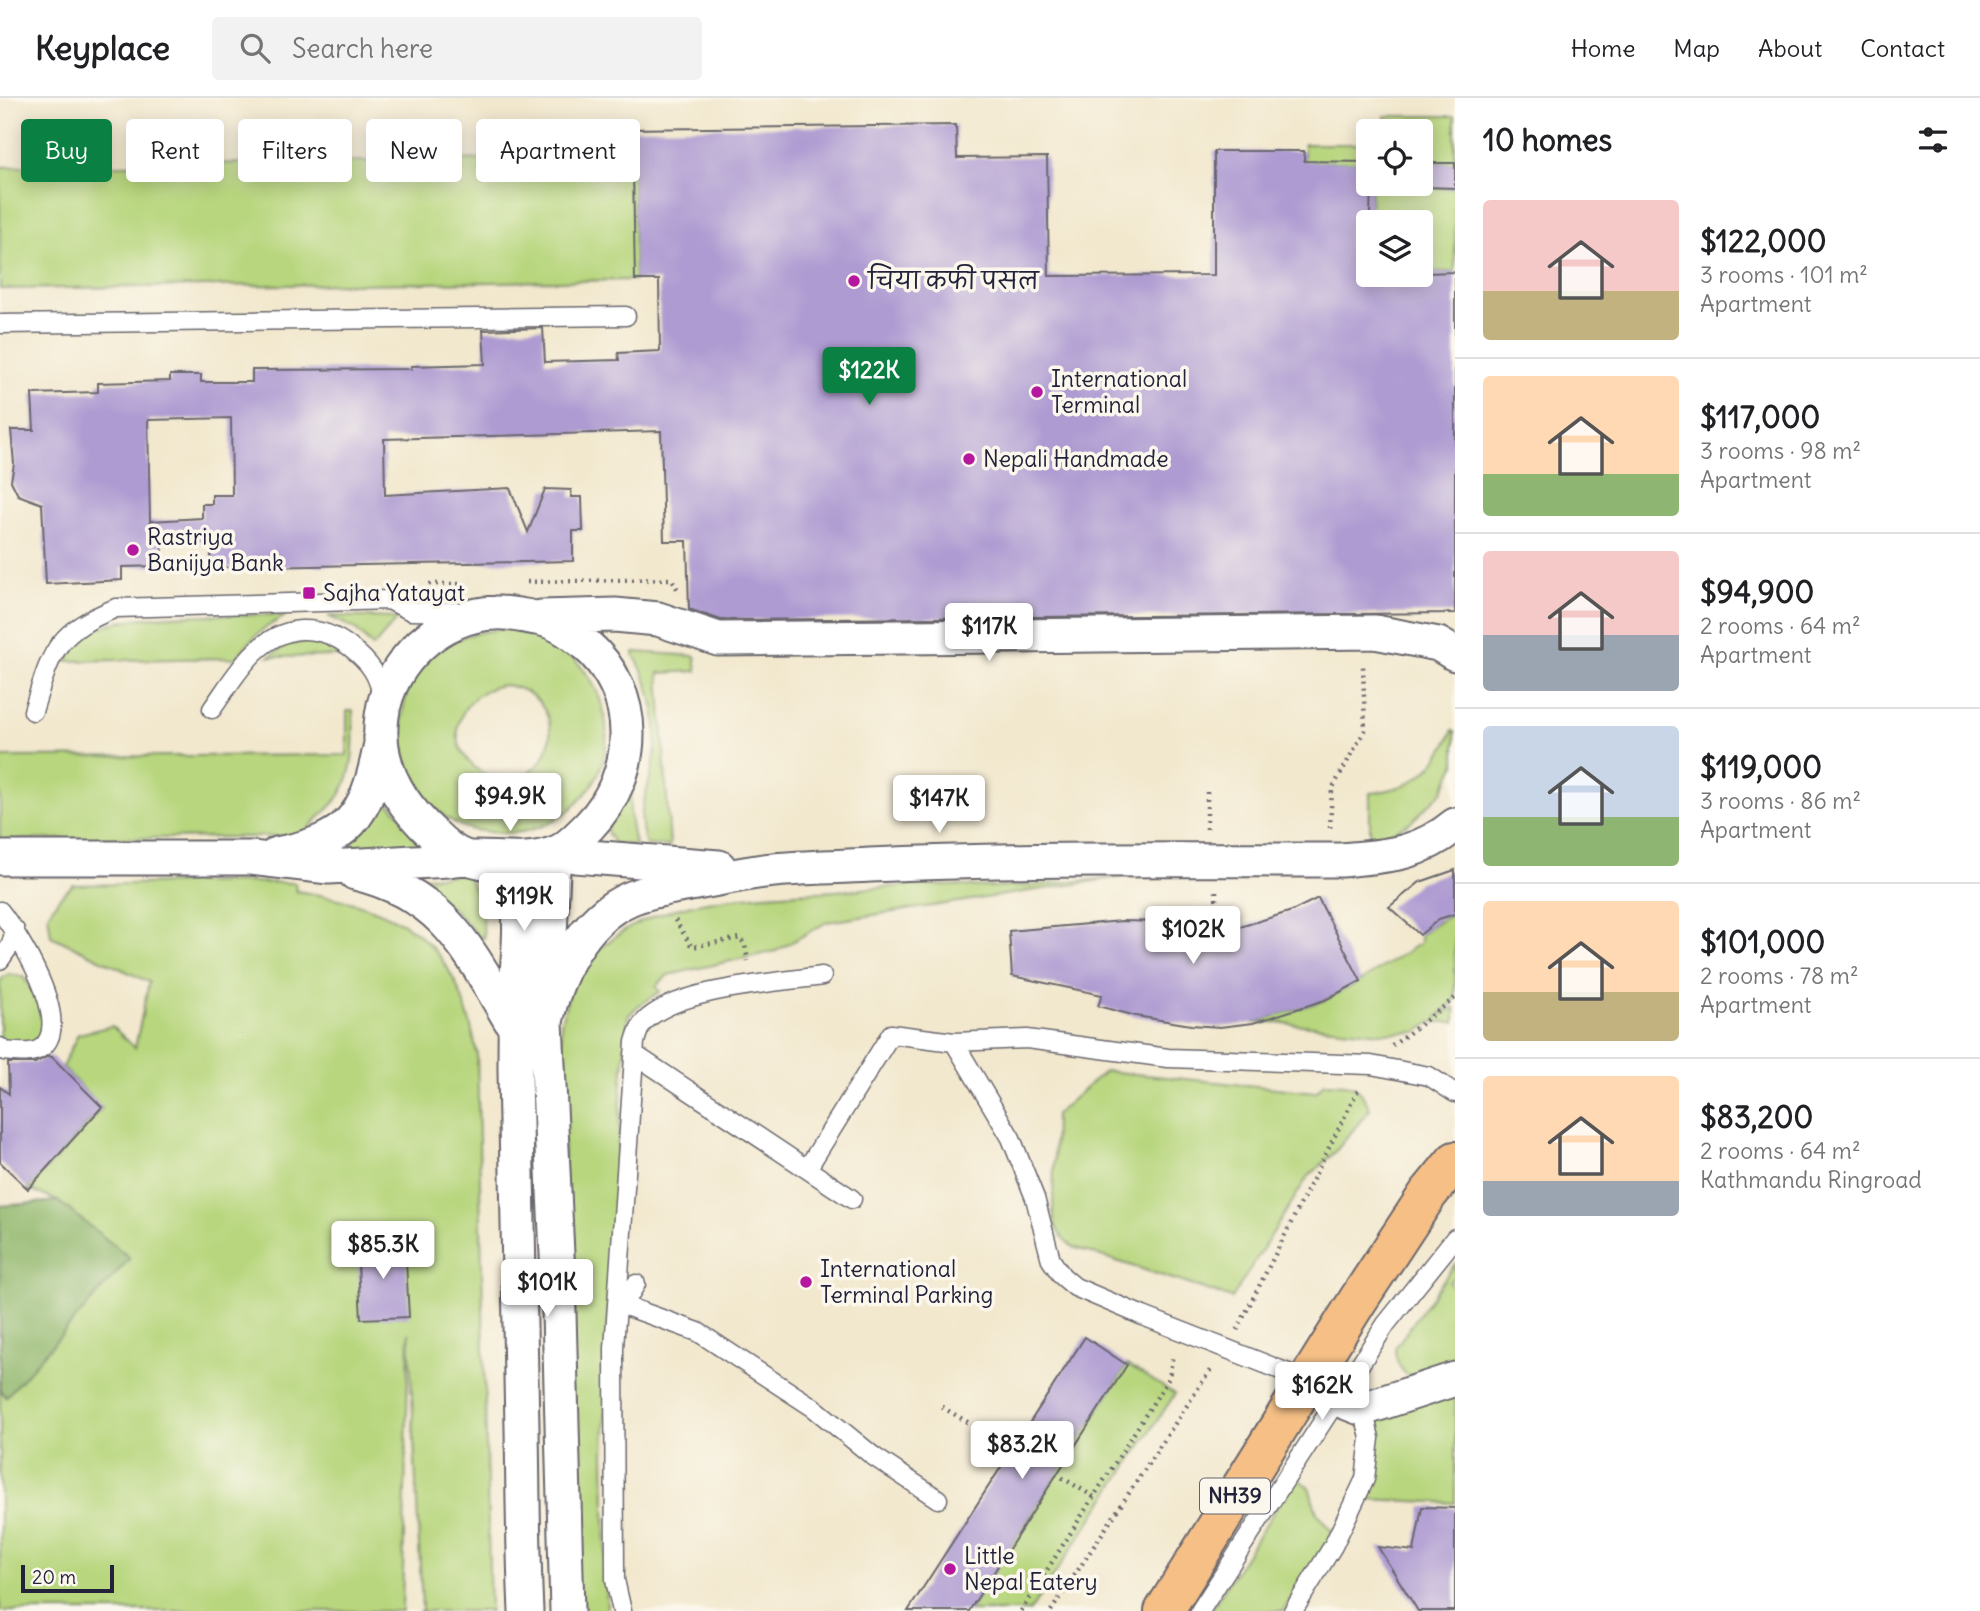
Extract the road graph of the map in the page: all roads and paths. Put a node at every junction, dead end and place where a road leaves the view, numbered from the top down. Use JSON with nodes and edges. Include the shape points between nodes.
{"nodes":[{"id":1,"x":626,"y":316,"type":"dead end"},
{"id":2,"x":0,"y":324,"type":"edge"},
{"id":3,"x":498,"y":612,"type":"junction"},
{"id":4,"x":535,"y":618,"type":"junction"},
{"id":5,"x":1455,"y":653,"type":"edge"},
{"id":6,"x":1363,"y":656,"type":"dead end"},
{"id":7,"x":212,"y":709,"type":"dead end"},
{"id":8,"x":382,"y":710,"type":"junction"},
{"id":9,"x":33,"y":711,"type":"dead end"},
{"id":10,"x":380,"y":746,"type":"junction"},
{"id":11,"x":1207,"y":790,"type":"dead end"},
{"id":12,"x":1455,"y":825,"type":"edge"},
{"id":13,"x":1221,"y":828,"type":"dead end"},
{"id":14,"x":1317,"y":828,"type":"dead end"},
{"id":15,"x":558,"y":852,"type":"junction"},
{"id":16,"x":464,"y":857,"type":"junction"},
{"id":17,"x":0,"y":858,"type":"edge"},
{"id":18,"x":251,"y":859,"type":"junction"},
{"id":19,"x":329,"y":867,"type":"junction"},
{"id":20,"x":772,"y":870,"type":"junction"},
{"id":21,"x":0,"y":911,"type":"edge"},
{"id":22,"x":673,"y":916,"type":"dead end"},
{"id":23,"x":15,"y":930,"type":"junction"},
{"id":24,"x":740,"y":938,"type":"dead end"},
{"id":25,"x":0,"y":960,"type":"edge"},
{"id":26,"x":822,"y":975,"type":"dead end"},
{"id":27,"x":1455,"y":998,"type":"edge"},
{"id":28,"x":530,"y":1025,"type":"junction"},
{"id":29,"x":954,"y":1042,"type":"junction"},
{"id":30,"x":0,"y":1046,"type":"edge"},
{"id":31,"x":634,"y":1054,"type":"junction"},
{"id":32,"x":1371,"y":1065,"type":"junction"},
{"id":33,"x":1455,"y":1093,"type":"edge"},
{"id":34,"x":1455,"y":1161,"type":"edge"},
{"id":35,"x":807,"y":1169,"type":"junction"},
{"id":36,"x":852,"y":1199,"type":"dead end"},
{"id":37,"x":1455,"y":1238,"type":"edge"},
{"id":38,"x":636,"y":1284,"type":"dead end"},
{"id":39,"x":1190,"y":1335,"type":"junction"},
{"id":40,"x":1224,"y":1349,"type":"junction"},
{"id":41,"x":1455,"y":1379,"type":"edge"},
{"id":42,"x":1335,"y":1396,"type":"junction"},
{"id":43,"x":942,"y":1407,"type":"dead end"},
{"id":44,"x":1013,"y":1449,"type":"dead end"},
{"id":45,"x":1056,"y":1474,"type":"dead end"},
{"id":46,"x":1094,"y":1497,"type":"junction"},
{"id":47,"x":938,"y":1499,"type":"dead end"},
{"id":48,"x":526,"y":1611,"type":"edge"},
{"id":49,"x":567,"y":1611,"type":"edge"},
{"id":50,"x":622,"y":1611,"type":"edge"},
{"id":51,"x":1021,"y":1611,"type":"edge"},
{"id":52,"x":1052,"y":1611,"type":"edge"},
{"id":53,"x":1164,"y":1611,"type":"edge"},
{"id":54,"x":1200,"y":1611,"type":"edge"},
{"id":55,"x":1293,"y":1611,"type":"edge"}],
"edges":[{"from":1,"to":2,"type":"lane"},
{"from":3,"to":4,"type":"street"},
{"from":3,"to":8,"type":"street","via":[[457,622],[419,645],[394,678]]},
{"from":3,"to":9,"type":"lane","via":[[411,611],[389,600],[116,608],[90,618],[65,637],[50,657]]},
{"from":4,"to":5,"type":"street","via":[[615,615],[658,619],[718,639],[1368,632],[1438,644]]},
{"from":4,"to":15,"type":"street","via":[[562,627],[597,655],[618,691],[625,714],[626,752],[614,792],[603,811]]},
{"from":6,"to":14,"type":"path","via":[[1365,730],[1332,789],[1331,828]]},
{"from":7,"to":8,"type":"lane","via":[[257,649],[283,632],[312,630],[335,637],[369,665],[378,678]]},
{"from":8,"to":10,"type":"street"},
{"from":10,"to":16,"type":"street","via":[[395,790],[421,823]]},
{"from":10,"to":18,"type":"street","via":[[366,800],[344,829],[308,848]]},
{"from":11,"to":13,"type":"path","via":[[1207,828]]},
{"from":12,"to":20,"type":"street","via":[[1424,847],[1392,856],[1341,860],[971,861]]},
{"from":15,"to":16,"type":"street","via":[[518,860]]},
{"from":15,"to":20,"type":"street"},
{"from":15,"to":28,"type":"street"},
{"from":16,"to":19,"type":"street"},
{"from":16,"to":28,"type":"street","via":[[503,868],[510,878],[518,902]]},
{"from":17,"to":18,"type":"street"},
{"from":18,"to":19,"type":"street"},
{"from":19,"to":28,"type":"street","via":[[389,883],[429,906]]},
{"from":20,"to":28,"type":"street","via":[[656,891],[628,899],[609,911],[592,927]]},
{"from":21,"to":23,"type":"lane"},
{"from":22,"to":24,"type":"path","via":[[692,947]]},
{"from":23,"to":25,"type":"lane"},
{"from":23,"to":30,"type":"lane","via":[[48,999],[51,1027],[39,1050],[4,1051]]},
{"from":26,"to":31,"type":"lane","via":[[689,996],[662,1008],[642,1024]]},
{"from":27,"to":32,"type":"path"},
{"from":28,"to":48,"type":"street"},
{"from":28,"to":49,"type":"street","via":[[558,1275]]},
{"from":29,"to":32,"type":"lane","via":[[1027,1039],[1168,1058]]},
{"from":29,"to":35,"type":"lane","via":[[891,1034]]},
{"from":29,"to":39,"type":"lane","via":[[1011,1138],[1035,1198],[1051,1260],[1062,1276],[1075,1287]]},
{"from":31,"to":35,"type":"lane"},
{"from":31,"to":50,"type":"lane","via":[[614,1348],[615,1580]]},
{"from":32,"to":33,"type":"lane","via":[[1429,1076]]},
{"from":32,"to":40,"type":"path"},
{"from":34,"to":42,"type":"highway","number":"NH39","via":[[1428,1194]]},
{"from":35,"to":36,"type":"lane"},
{"from":37,"to":42,"type":"lane","via":[[1385,1324]]},
{"from":38,"to":47,"type":"lane","via":[[624,1305],[698,1332],[814,1408],[873,1456]]},
{"from":39,"to":40,"type":"lane"},
{"from":39,"to":46,"type":"path","via":[[1172,1355],[1169,1378]]},
{"from":40,"to":42,"type":"lane"},
{"from":40,"to":52,"type":"path"},
{"from":41,"to":42,"type":"street"},
{"from":42,"to":53,"type":"highway","number":"NH39"},
{"from":42,"to":54,"type":"lane"},
{"from":42,"to":55,"type":"lane","via":[[1370,1438],[1365,1479],[1333,1546]]},
{"from":43,"to":44,"type":"path"},
{"from":45,"to":46,"type":"path"},
{"from":46,"to":51,"type":"path"}]}
